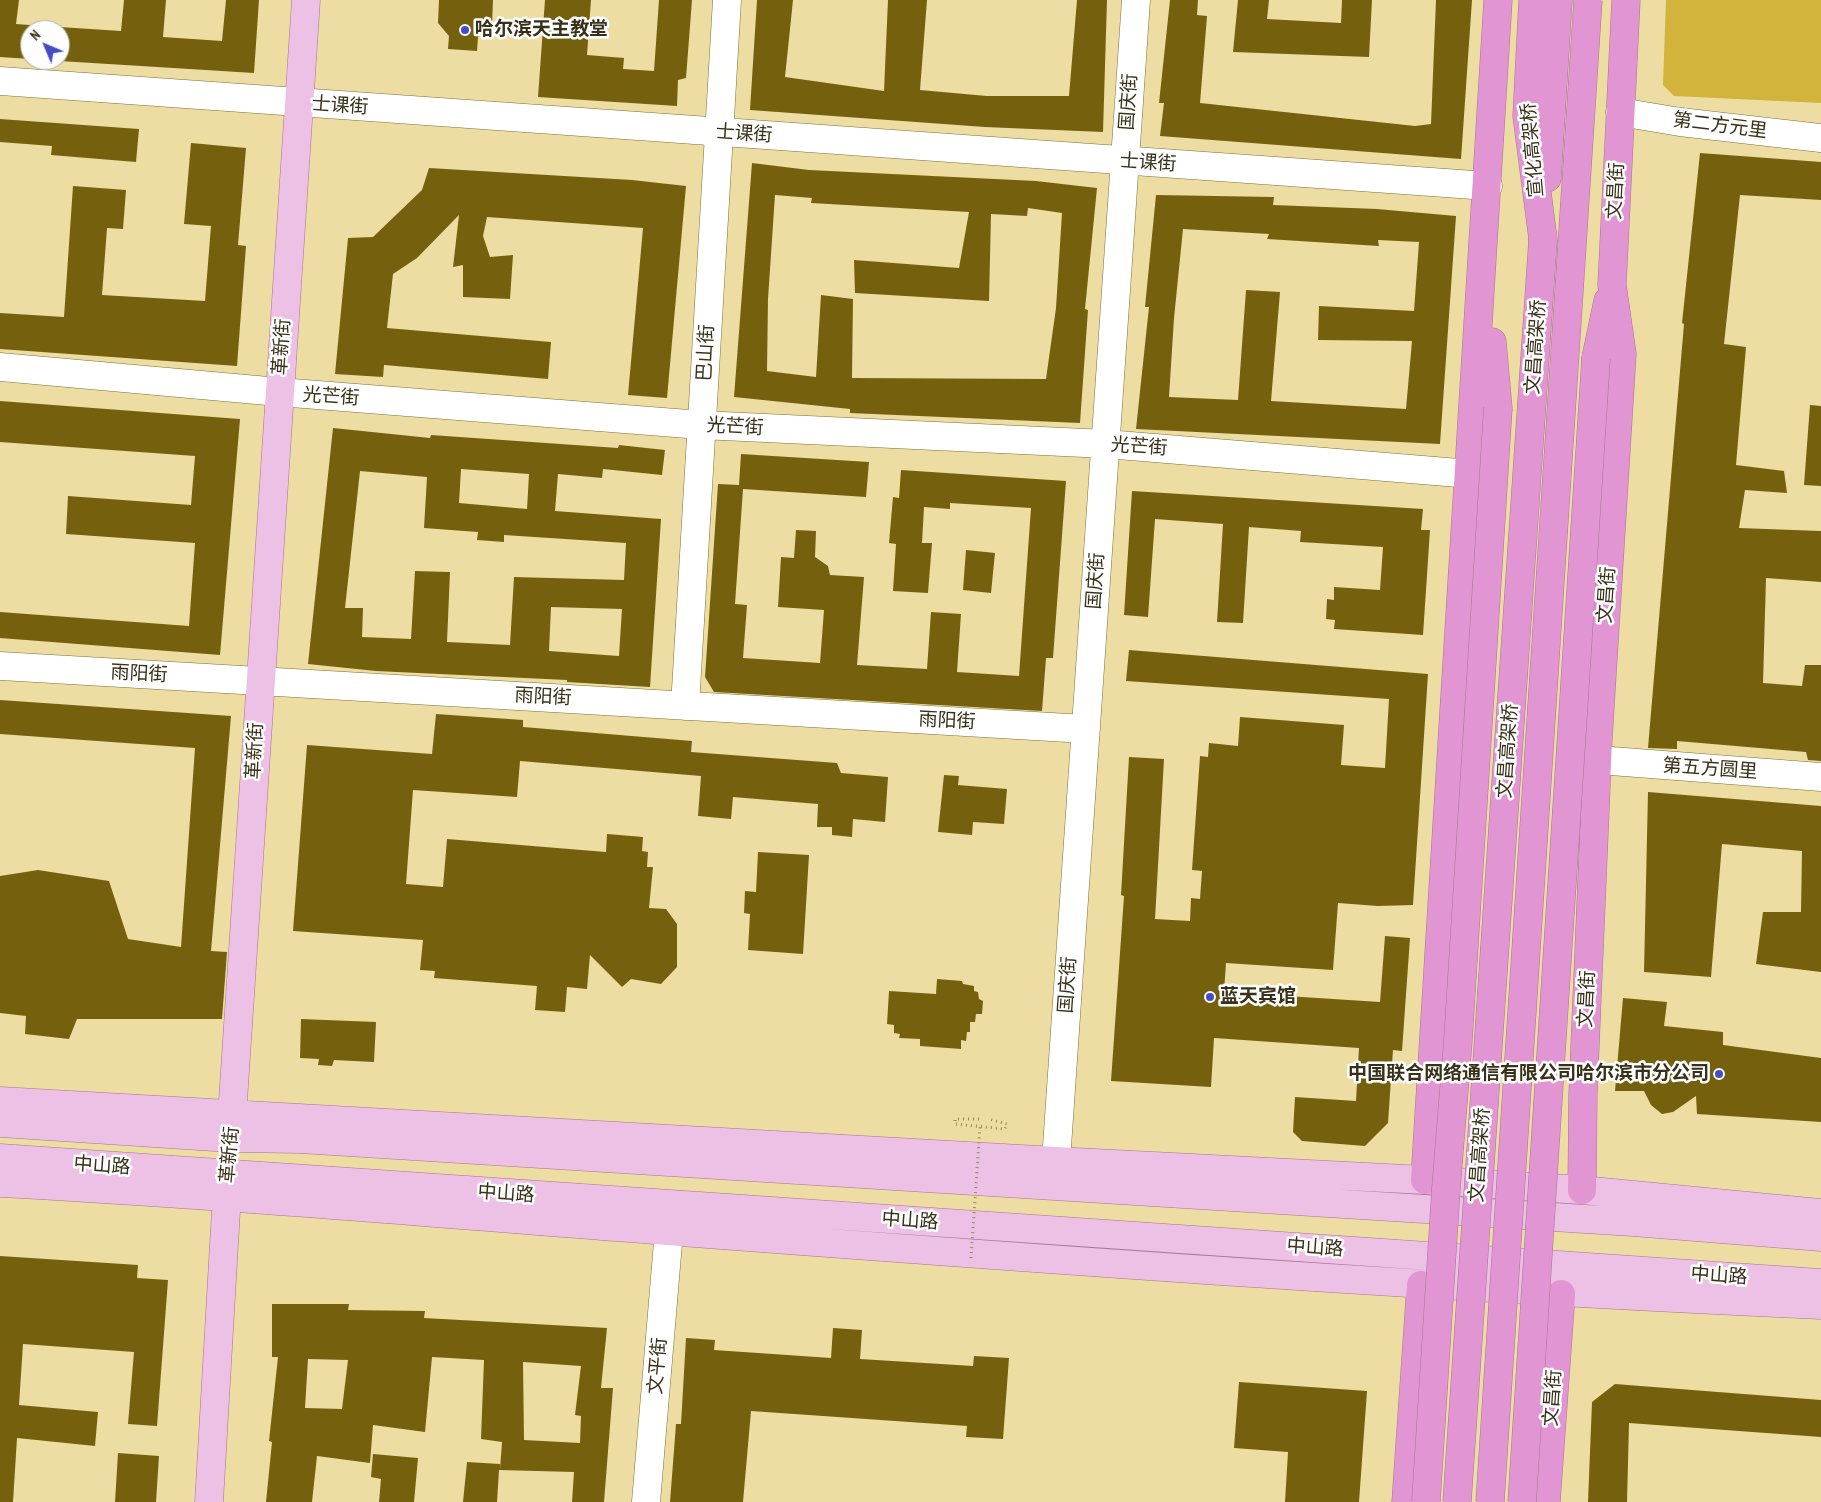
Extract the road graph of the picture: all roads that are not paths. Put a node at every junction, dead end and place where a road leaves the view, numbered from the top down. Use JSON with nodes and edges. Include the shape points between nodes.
{"nodes":[{"id":1,"x":306,"y":0,"type":"edge"},
{"id":2,"x":727,"y":0,"type":"edge"},
{"id":3,"x":1136,"y":0,"type":"edge"},
{"id":4,"x":1498,"y":0,"type":"edge"},
{"id":5,"x":1533,"y":0,"type":"edge"},
{"id":6,"x":1558,"y":0,"type":"edge"},
{"id":7,"x":1588,"y":0,"type":"edge"},
{"id":8,"x":1626,"y":0,"type":"edge"},
{"id":9,"x":0,"y":81,"type":"edge"},
{"id":10,"x":299,"y":103,"type":"junction"},
{"id":11,"x":1620,"y":112,"type":"junction"},
{"id":12,"x":719,"y":132,"type":"junction"},
{"id":13,"x":1821,"y":138,"type":"edge"},
{"id":14,"x":1125,"y":161,"type":"junction"},
{"id":15,"x":1488,"y":186,"type":"junction"},
{"id":16,"x":1543,"y":239,"type":"junction"},
{"id":17,"x":1483,"y":253,"type":"junction"},
{"id":18,"x":1612,"y":285,"type":"junction"},
{"id":19,"x":0,"y":367,"type":"edge"},
{"id":20,"x":278,"y":392,"type":"junction"},
{"id":21,"x":702,"y":425,"type":"junction"},
{"id":22,"x":1106,"y":444,"type":"junction"},
{"id":23,"x":1470,"y":474,"type":"junction"},
{"id":24,"x":0,"y":666,"type":"edge"},
{"id":25,"x":260,"y":681,"type":"junction"},
{"id":26,"x":684,"y":706,"type":"junction"},
{"id":27,"x":1086,"y":729,"type":"junction"},
{"id":28,"x":1598,"y":760,"type":"junction"},
{"id":29,"x":1821,"y":777,"type":"edge"},
{"id":30,"x":1484,"y":1097,"type":"junction"},
{"id":31,"x":0,"y":1101,"type":"edge"},
{"id":32,"x":0,"y":1123,"type":"edge"},
{"id":33,"x":232,"y":1126,"type":"junction"},
{"id":34,"x":0,"y":1158,"type":"edge"},
{"id":35,"x":1056,"y":1162,"type":"junction"},
{"id":36,"x":0,"y":1183,"type":"edge"},
{"id":37,"x":227,"y":1185,"type":"junction"},
{"id":38,"x":1436,"y":1185,"type":"junction"},
{"id":39,"x":1582,"y":1190,"type":"junction"},
{"id":40,"x":1821,"y":1213,"type":"edge"},
{"id":41,"x":669,"y":1231,"type":"junction"},
{"id":42,"x":1821,"y":1237,"type":"edge"},
{"id":43,"x":1537,"y":1276,"type":"junction"},
{"id":44,"x":1821,"y":1283,"type":"edge"},
{"id":45,"x":1421,"y":1286,"type":"junction"},
{"id":46,"x":1561,"y":1294,"type":"junction"},
{"id":47,"x":1821,"y":1306,"type":"edge"},
{"id":48,"x":1498,"y":1386,"type":"junction"},
{"id":49,"x":209,"y":1502,"type":"edge"},
{"id":50,"x":646,"y":1502,"type":"edge"},
{"id":51,"x":1406,"y":1502,"type":"edge"},
{"id":52,"x":1426,"y":1502,"type":"edge"},
{"id":53,"x":1457,"y":1502,"type":"edge"},
{"id":54,"x":1490,"y":1502,"type":"edge"},
{"id":55,"x":1522,"y":1502,"type":"edge"},
{"id":56,"x":1546,"y":1502,"type":"edge"}],
"edges":[{"from":1,"to":10,"type":"main road","name":"革新街"},
{"from":2,"to":12,"type":"street","name":"巴山街"},
{"from":3,"to":14,"type":"street","name":"国庆街"},
{"from":4,"to":15,"type":"highway"},
{"from":5,"to":16,"type":"highway","name":"宣化高架桥","via":[[1527,116]]},
{"from":6,"to":16,"type":"highway","name":"文昌高架桥"},
{"from":7,"to":48,"type":"highway","name":"文昌高架桥","bridge":true},
{"from":8,"to":11,"type":"highway","name":"文昌街"},
{"from":9,"to":10,"type":"street","name":"士课街"},
{"from":10,"to":12,"type":"street","name":"士课街"},
{"from":10,"to":20,"type":"main road","name":"革新街"},
{"from":11,"to":13,"type":"street","name":"第二方元里"},
{"from":11,"to":18,"type":"highway","name":"文昌街"},
{"from":12,"to":14,"type":"street","name":"士课街"},
{"from":12,"to":21,"type":"street","name":"巴山街"},
{"from":14,"to":15,"type":"street","name":"士课街"},
{"from":14,"to":22,"type":"street","name":"国庆街"},
{"from":15,"to":17,"type":"highway"},
{"from":16,"to":30,"type":"highway","name":"文昌高架桥","bridge":true},
{"from":17,"to":23,"type":"highway"},
{"from":17,"to":38,"type":"highway","bridge":true,"via":[[1498,408],[1458,1041]]},
{"from":18,"to":28,"type":"highway","name":"文昌街","via":[[1622,354]]},
{"from":18,"to":43,"type":"highway","bridge":true,"via":[[1596,358]]},
{"from":19,"to":20,"type":"street","name":"光芒街"},
{"from":20,"to":21,"type":"street","name":"光芒街"},
{"from":20,"to":25,"type":"main road","name":"革新街"},
{"from":21,"to":22,"type":"street","name":"光芒街"},
{"from":21,"to":26,"type":"street","name":"巴山街"},
{"from":22,"to":23,"type":"street","name":"光芒街"},
{"from":22,"to":27,"type":"street","name":"国庆街"},
{"from":23,"to":38,"type":"highway"},
{"from":24,"to":25,"type":"street","name":"雨阳街"},
{"from":25,"to":26,"type":"street","name":"雨阳街"},
{"from":25,"to":33,"type":"main road","name":"革新街"},
{"from":26,"to":27,"type":"street","name":"雨阳街"},
{"from":27,"to":35,"type":"street","name":"国庆街"},
{"from":28,"to":29,"type":"street","name":"第五方圆里"},
{"from":28,"to":39,"type":"highway","name":"文昌街","via":[[1583,1093]]},
{"from":30,"to":38,"type":"highway","bridge":true},
{"from":30,"to":53,"type":"highway","name":"文昌高架桥","bridge":true},
{"from":31,"to":33,"type":"main road"},
{"from":32,"to":33,"type":"main road","name":"中山路"},
{"from":33,"to":35,"type":"main road"},
{"from":33,"to":37,"type":"main road","name":"革新街"},
{"from":33,"to":42,"type":"main road","name":"中山路","via":[[340,1141]]},
{"from":34,"to":37,"type":"main road","name":"中山路"},
{"from":35,"to":38,"type":"main road"},
{"from":36,"to":37,"type":"main road"},
{"from":37,"to":41,"type":"main road"},
{"from":37,"to":44,"type":"main road","name":"中山路"},
{"from":37,"to":49,"type":"main road","name":"革新街"},
{"from":38,"to":39,"type":"main road"},
{"from":38,"to":52,"type":"highway","bridge":true},
{"from":39,"to":40,"type":"main road"},
{"from":41,"to":45,"type":"main road"},
{"from":41,"to":50,"type":"street","name":"文平街"},
{"from":43,"to":48,"type":"highway","bridge":true},
{"from":43,"to":55,"type":"highway","bridge":true},
{"from":45,"to":46,"type":"main road"},
{"from":45,"to":51,"type":"highway"},
{"from":46,"to":47,"type":"main road"},
{"from":46,"to":56,"type":"highway","name":"文昌街"},
{"from":48,"to":54,"type":"highway","name":"文昌高架桥","bridge":true}]}
